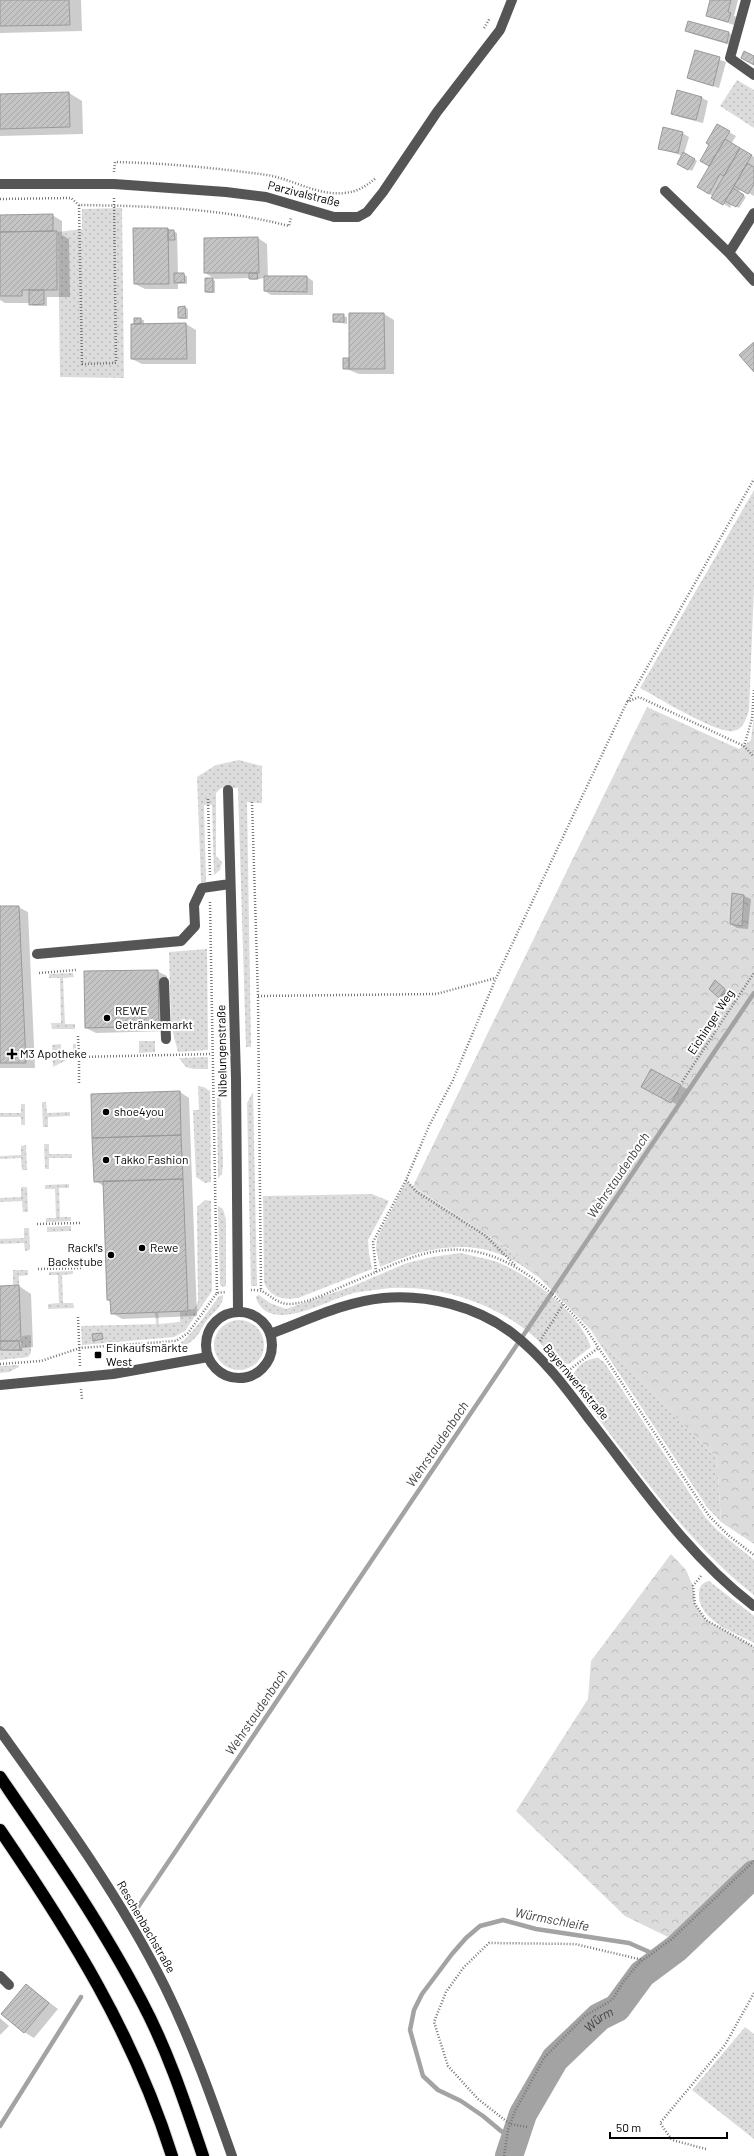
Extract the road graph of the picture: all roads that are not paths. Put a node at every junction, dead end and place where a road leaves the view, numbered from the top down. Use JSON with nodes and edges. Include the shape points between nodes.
{"nodes":[{"id":1,"x":512,"y":0,"type":"edge"},
{"id":2,"x":746,"y":0,"type":"edge"},
{"id":3,"x":754,"y":75,"type":"edge"},
{"id":4,"x":0,"y":184,"type":"edge"},
{"id":5,"x":666,"y":191,"type":"dead end"},
{"id":6,"x":754,"y":213,"type":"edge"},
{"id":7,"x":729,"y":253,"type":"junction"},
{"id":8,"x":754,"y":281,"type":"edge"},
{"id":9,"x":228,"y":790,"type":"dead end"},
{"id":10,"x":230,"y":884,"type":"junction"},
{"id":11,"x":38,"y":954,"type":"dead end"},
{"id":12,"x":164,"y":982,"type":"dead end"},
{"id":13,"x":166,"y":1039,"type":"dead end"},
{"id":14,"x":238,"y":1312,"type":"junction"},
{"id":15,"x":270,"y":1334,"type":"junction"},
{"id":16,"x":208,"y":1357,"type":"junction"},
{"id":17,"x":0,"y":1385,"type":"edge"},
{"id":18,"x":754,"y":1606,"type":"edge"},
{"id":19,"x":0,"y":1731,"type":"edge"},
{"id":20,"x":0,"y":1777,"type":"edge"},
{"id":21,"x":0,"y":1830,"type":"edge"},
{"id":22,"x":0,"y":1976,"type":"edge"},
{"id":23,"x":9,"y":1985,"type":"dead end"},
{"id":24,"x":172,"y":2156,"type":"edge"},
{"id":25,"x":203,"y":2156,"type":"edge"},
{"id":26,"x":232,"y":2156,"type":"edge"}],
"edges":[{"from":1,"to":4,"type":"street","name":"Parzivalstraße","via":[[500,30],[436,112],[391,181],[367,212],[358,217],[334,217],[266,197],[226,192],[114,184]]},
{"from":2,"to":3,"type":"street","via":[[730,58]]},
{"from":5,"to":7,"type":"street"},
{"from":6,"to":7,"type":"street"},
{"from":7,"to":8,"type":"street"},
{"from":9,"to":10,"type":"street","name":"Nibelungenstraße"},
{"from":10,"to":11,"type":"street","via":[[202,888],[194,904],[195,926],[181,941]]},
{"from":10,"to":14,"type":"street","name":"Nibelungenstraße","via":[[236,1078]]},
{"from":12,"to":13,"type":"street"},
{"from":14,"to":15,"type":"street","via":[[254,1316],[263,1322]]},
{"from":14,"to":16,"type":"street","via":[[221,1317],[213,1325],[206,1346]]},
{"from":15,"to":16,"type":"street","via":[[272,1352],[268,1362],[252,1376],[232,1378],[222,1374]]},
{"from":15,"to":18,"type":"street","name":"Bayernwerkstraße","via":[[325,1312],[361,1302],[408,1297],[445,1302],[468,1309],[512,1332],[558,1378],[676,1529],[708,1565]]},
{"from":16,"to":17,"type":"street","via":[[113,1374]]},
{"from":19,"to":26,"type":"street","name":"Reschenbachstraße","via":[[83,1846],[165,1987],[200,2064]]},
{"from":20,"to":25,"type":"highway","via":[[56,1858],[142,2002],[182,2093]]},
{"from":21,"to":24,"type":"highway","via":[[61,1920],[97,1982],[136,2061]]},
{"from":22,"to":23,"type":"street"}]}
